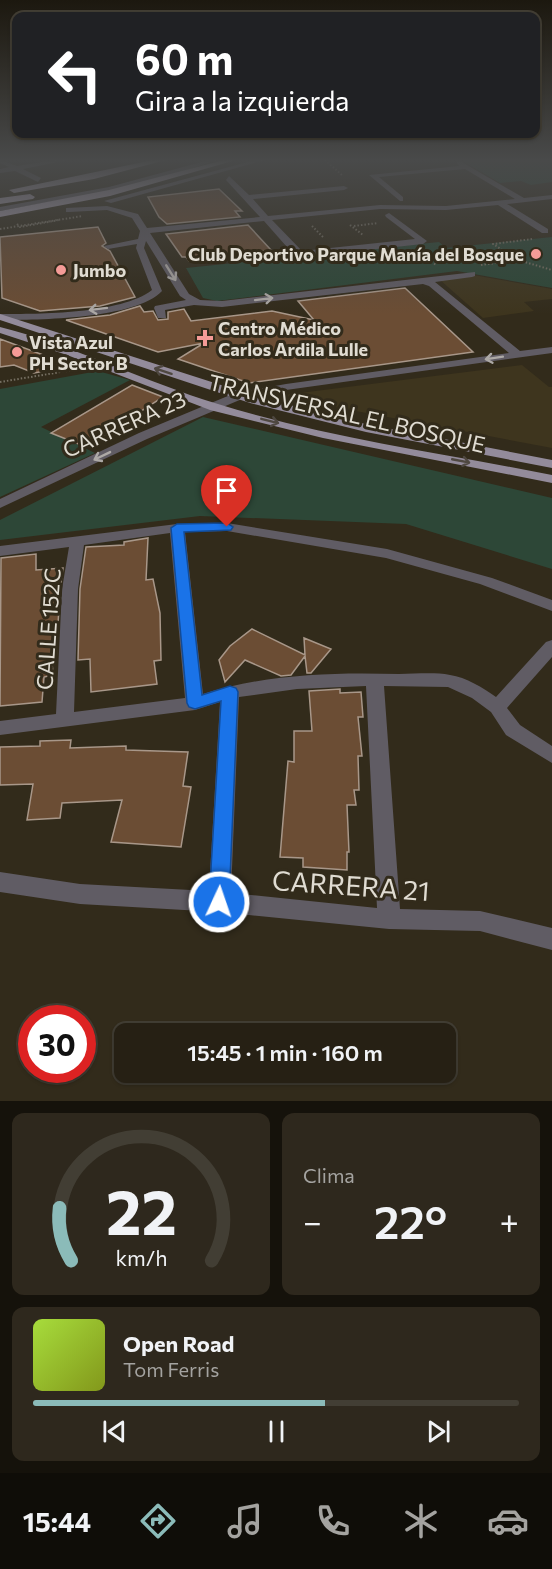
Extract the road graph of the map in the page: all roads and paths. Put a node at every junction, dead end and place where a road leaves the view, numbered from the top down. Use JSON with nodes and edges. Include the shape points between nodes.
{"nodes":[{"id":1,"x":64,"y":211,"type":"edge"},
{"id":2,"x":137,"y":211,"type":"edge"},
{"id":3,"x":260,"y":211,"type":"edge"},
{"id":4,"x":339,"y":211,"type":"edge"},
{"id":5,"x":514,"y":211,"type":"edge"},
{"id":6,"x":389,"y":215,"type":"dead end"},
{"id":7,"x":267,"y":219,"type":"junction"},
{"id":8,"x":0,"y":222,"type":"edge"},
{"id":9,"x":16,"y":224,"type":"junction"},
{"id":10,"x":310,"y":224,"type":"dead end"},
{"id":11,"x":343,"y":226,"type":"dead end"},
{"id":12,"x":324,"y":228,"type":"dead end"},
{"id":13,"x":0,"y":229,"type":"edge"},
{"id":14,"x":315,"y":229,"type":"junction"},
{"id":15,"x":144,"y":231,"type":"junction"},
{"id":16,"x":545,"y":231,"type":"dead end"},
{"id":17,"x":357,"y":239,"type":"dead end"},
{"id":18,"x":536,"y":239,"type":"dead end"},
{"id":19,"x":329,"y":242,"type":"dead end"},
{"id":20,"x":140,"y":244,"type":"junction"},
{"id":21,"x":108,"y":247,"type":"dead end"},
{"id":22,"x":552,"y":268,"type":"edge"},
{"id":23,"x":472,"y":274,"type":"dead end"},
{"id":24,"x":419,"y":281,"type":"junction"},
{"id":25,"x":192,"y":302,"type":"junction"},
{"id":26,"x":162,"y":316,"type":"dead end"},
{"id":27,"x":0,"y":317,"type":"edge"},
{"id":28,"x":0,"y":330,"type":"edge"},
{"id":29,"x":552,"y":350,"type":"edge"},
{"id":30,"x":518,"y":355,"type":"junction"},
{"id":31,"x":102,"y":366,"type":"junction"},
{"id":32,"x":0,"y":382,"type":"edge"},
{"id":33,"x":238,"y":396,"type":"junction"},
{"id":34,"x":214,"y":407,"type":"junction"},
{"id":35,"x":552,"y":464,"type":"edge"},
{"id":36,"x":552,"y":479,"type":"edge"},
{"id":37,"x":0,"y":504,"type":"edge"},
{"id":38,"x":177,"y":528,"type":"junction"},
{"id":39,"x":77,"y":541,"type":"junction"},
{"id":40,"x":0,"y":551,"type":"edge"},
{"id":41,"x":552,"y":606,"type":"edge"},
{"id":42,"x":552,"y":646,"type":"edge"},
{"id":43,"x":375,"y":680,"type":"junction"},
{"id":44,"x":230,"y":692,"type":"junction"},
{"id":45,"x":195,"y":703,"type":"junction"},
{"id":46,"x":497,"y":707,"type":"junction"},
{"id":47,"x":65,"y":719,"type":"junction"},
{"id":48,"x":0,"y":728,"type":"edge"},
{"id":49,"x":552,"y":756,"type":"edge"},
{"id":50,"x":0,"y":882,"type":"edge"},
{"id":51,"x":219,"y":902,"type":"junction"},
{"id":52,"x":389,"y":919,"type":"junction"},
{"id":53,"x":552,"y":939,"type":"edge"}],
"edges":[{"from":1,"to":9,"type":"highway"},
{"from":2,"to":15,"type":"street"},
{"from":3,"to":7,"type":"street"},
{"from":4,"to":7,"type":"street"},
{"from":5,"to":16,"type":"street"},
{"from":6,"to":7,"type":"street","via":[[423,241],[302,254]]},
{"from":7,"to":15,"type":"street"},
{"from":8,"to":9,"type":"highway"},
{"from":9,"to":13,"type":"path","bridge":true,"via":[[83,216]]},
{"from":10,"to":14,"type":"path"},
{"from":11,"to":17,"type":"path","via":[[352,225],[367,238]]},
{"from":12,"to":14,"type":"path"},
{"from":14,"to":19,"type":"path"},
{"from":15,"to":20,"type":"street"},
{"from":15,"to":25,"type":"street","one_way":true},
{"from":18,"to":22,"type":"path","via":[[493,244],[518,260]]},
{"from":20,"to":21,"type":"street"},
{"from":20,"to":27,"type":"street","one_way":true,"via":[[157,285],[154,295],[142,302],[40,316]]},
{"from":23,"to":24,"type":"street"},
{"from":25,"to":24,"type":"street","one_way":true,"via":[[206,304]]},
{"from":24,"to":30,"type":"street","via":[[434,286]]},
{"from":25,"to":26,"type":"street","via":[[159,308]]},
{"from":33,"to":27,"type":"main road","name":"TRANSVERSAL EL BOSQUE","one_way":true},
{"from":28,"to":31,"type":"main road","name":"TRANSVERSAL EL BOSQUE"},
{"from":29,"to":30,"type":"street","name":"CARRERA 23"},
{"from":30,"to":33,"type":"street","name":"CARRERA 23","one_way":true},
{"from":31,"to":32,"type":"path"},
{"from":31,"to":34,"type":"main road","name":"TRANSVERSAL EL BOSQUE"},
{"from":33,"to":34,"type":"street","name":"CARRERA 23"},
{"from":33,"to":35,"type":"main road","name":"TRANSVERSAL EL BOSQUE","via":[[366,428]]},
{"from":34,"to":36,"type":"main road","name":"TRANSVERSAL EL BOSQUE","one_way":true,"via":[[323,434]]},
{"from":34,"to":37,"type":"street","name":"CARRERA 23","one_way":true},
{"from":38,"to":39,"type":"street"},
{"from":38,"to":41,"type":"street","via":[[227,527],[387,554],[486,581]]},
{"from":38,"to":45,"type":"street"},
{"from":39,"to":40,"type":"street"},
{"from":39,"to":47,"type":"street","name":"CALLE 152C","via":[[70,590]]},
{"from":42,"to":46,"type":"street"},
{"from":43,"to":44,"type":"street","via":[[327,680]]},
{"from":43,"to":46,"type":"street","via":[[450,681],[478,693]]},
{"from":43,"to":52,"type":"street"},
{"from":44,"to":45,"type":"street"},
{"from":44,"to":51,"type":"street"},
{"from":45,"to":47,"type":"street"},
{"from":46,"to":49,"type":"street","via":[[513,730]]},
{"from":47,"to":48,"type":"street"},
{"from":50,"to":51,"type":"street","name":"CARRERA 21","via":[[80,894]]},
{"from":51,"to":52,"type":"street","name":"CARRERA 21"},
{"from":52,"to":53,"type":"street","name":"CARRERA 21","via":[[480,921]]}]}
